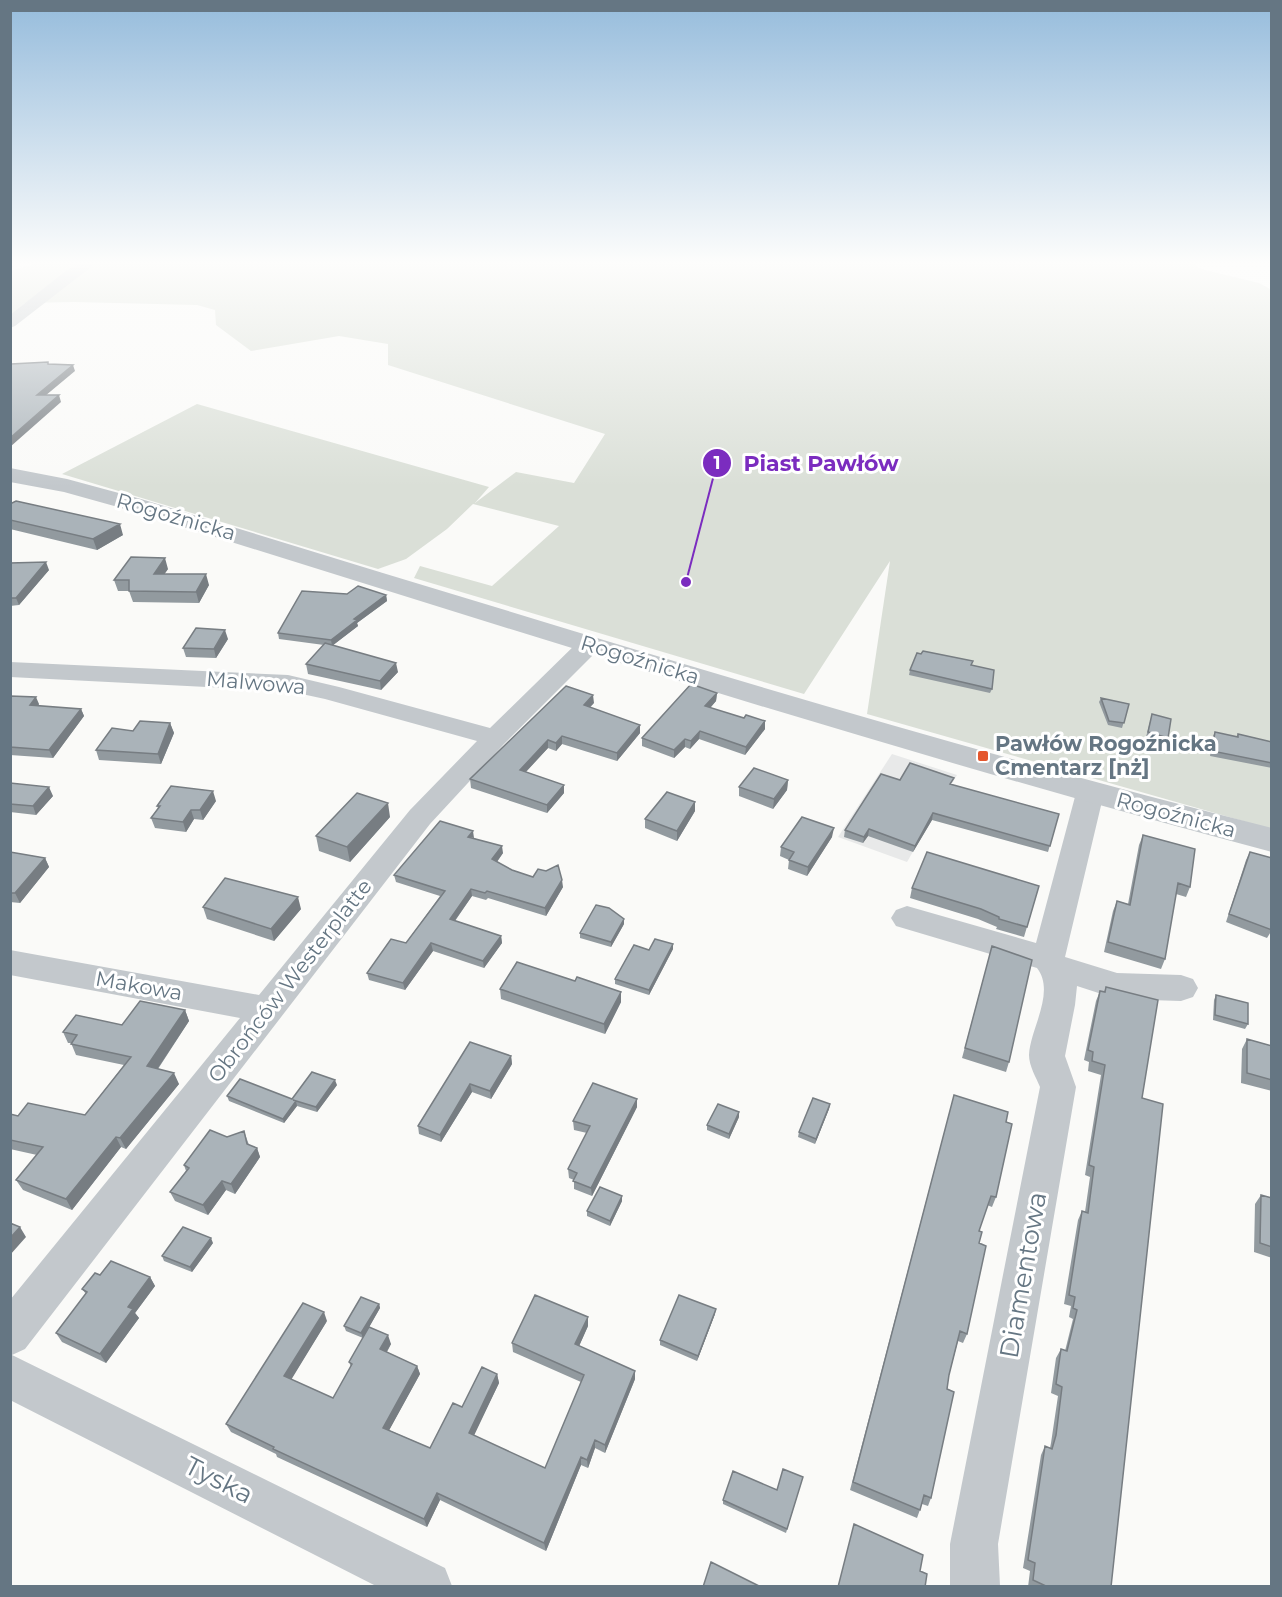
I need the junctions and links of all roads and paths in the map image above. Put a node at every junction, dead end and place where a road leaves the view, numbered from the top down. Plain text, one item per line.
1 (10, 475) edge
2 (590, 644) junction
3 (10, 669) edge
4 (495, 738) junction
5 (1090, 793) junction
6 (1272, 840) edge
7 (907, 918) dead end
8 (10, 962) edge
9 (1052, 963) junction
10 (1181, 988) dead end
11 (268, 1010) junction
12 (10, 1334) edge
13 (10, 1376) edge
14 (427, 1587) edge
15 (975, 1587) edge

1 - 2 street, Rogoźnicka
2 - 4 street, Obrońców Westerplatte
2 - 5 street, Rogoźnicka
3 - 4 street, Malwowa
4 - 11 street, Obrońców Westerplatte
5 - 6 street, Rogoźnicka
5 - 9 street, Diamentowa
7 - 9 street
8 - 11 street, Makowa
9 - 10 street
9 - 15 street, Diamentowa
11 - 12 street, Obrońców Westerplatte
13 - 14 street, Tyska

